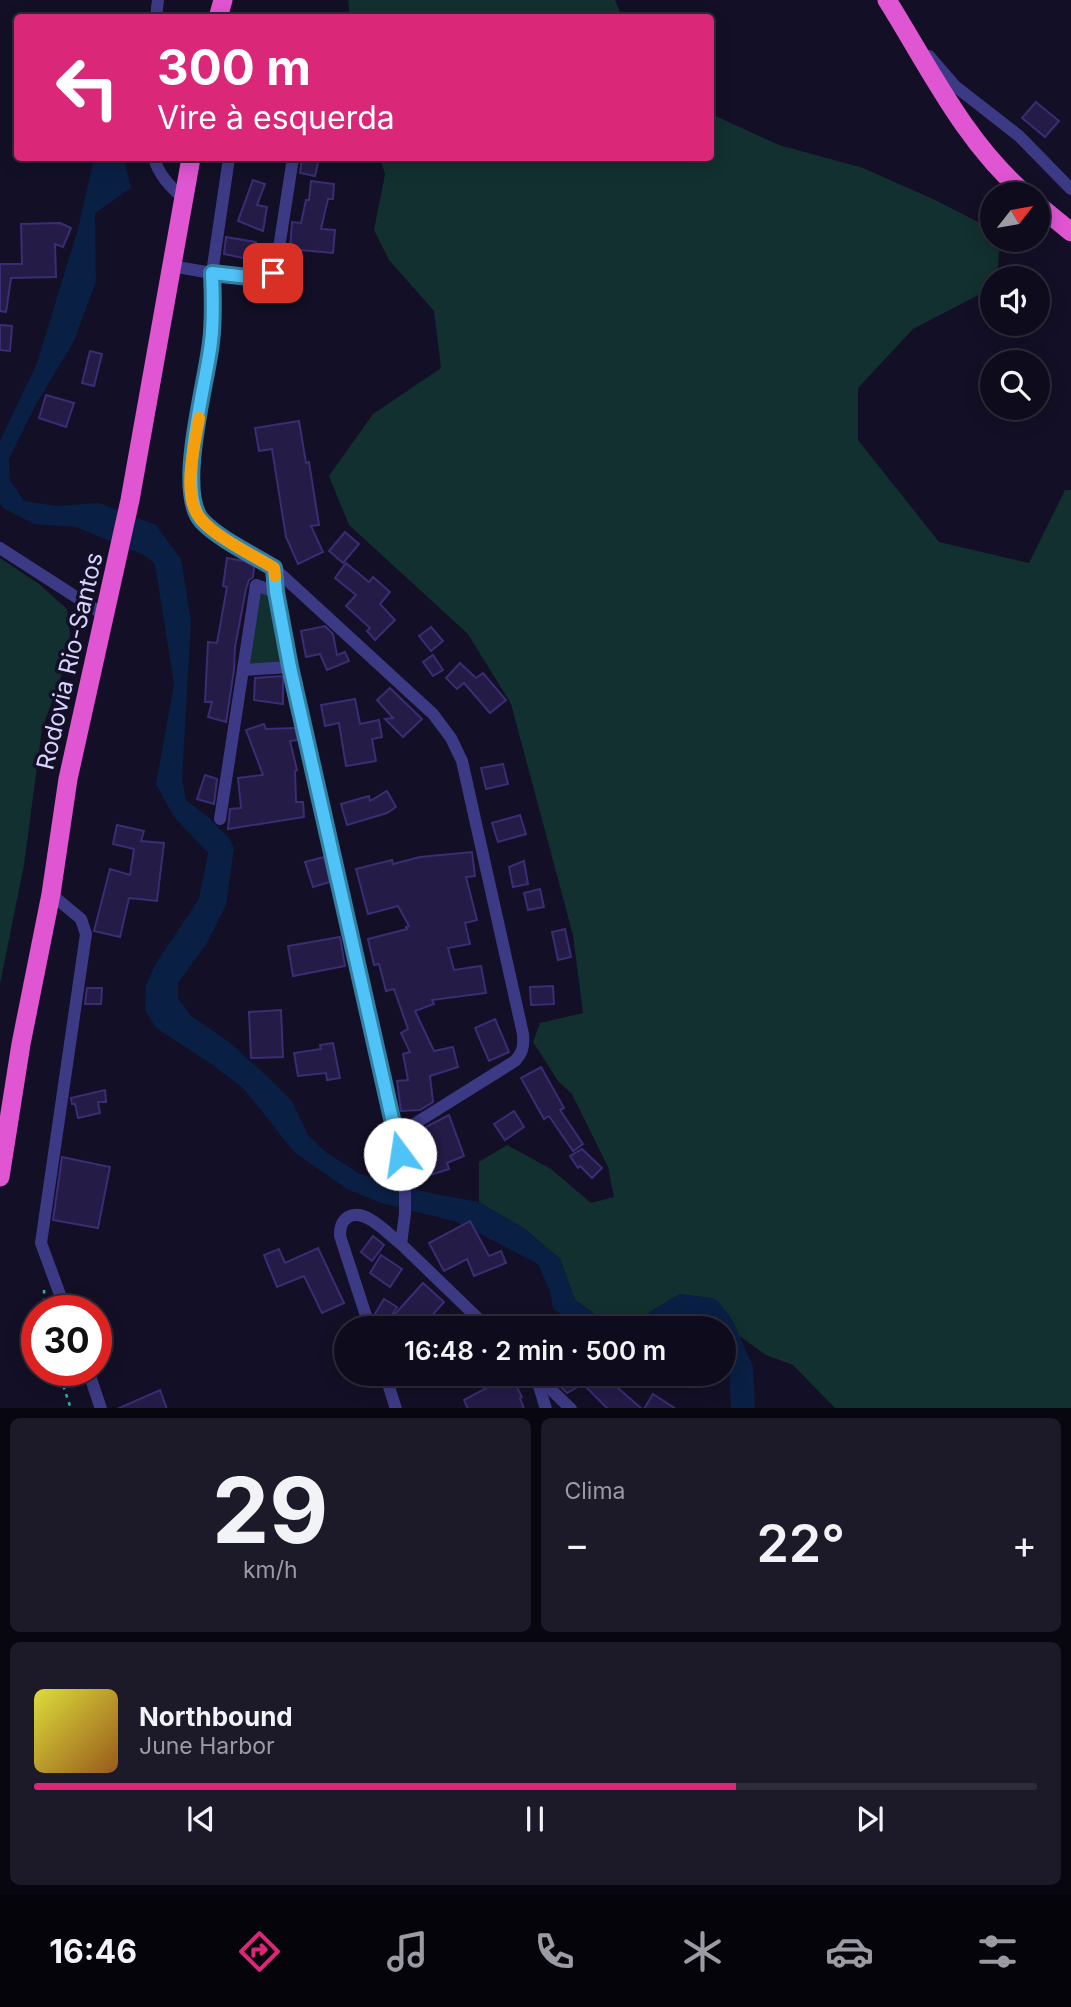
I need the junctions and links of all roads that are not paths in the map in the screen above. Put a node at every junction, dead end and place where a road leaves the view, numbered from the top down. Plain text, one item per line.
1 (887, 0) edge
2 (906, 30) junction
3 (155, 161) edge
4 (190, 161) edge
5 (229, 161) edge
6 (293, 161) edge
7 (1015, 182) edge
8 (1070, 191) edge
9 (184, 200) junction
10 (1050, 215) edge
11 (1071, 232) edge
12 (172, 267) junction
13 (212, 273) junction
14 (0, 548) edge
15 (274, 568) junction
16 (276, 592) junction
17 (104, 615) junction
18 (290, 667) junction
19 (243, 670) junction
20 (220, 819) dead end
21 (51, 894) junction
22 (395, 1136) junction
23 (0, 1177) edge
24 (401, 1244) junction
25 (60, 1295) edge
26 (366, 1316) edge
27 (476, 1316) edge
28 (94, 1386) edge
29 (389, 1386) edge
30 (539, 1386) edge
31 (547, 1386) edge
32 (102, 1408) edge
33 (396, 1408) edge
34 (546, 1408) edge
35 (570, 1408) edge

1 - 2 highway
2 - 7 highway
2 - 8 street
3 - 9 street
4 - 9 highway, Rodovia Rio-Santos
5 - 13 street
6 - 13 street
9 - 12 highway, Rodovia Rio-Santos
10 - 11 highway
12 - 13 street
12 - 17 highway, Rodovia Rio-Santos
13 - 15 street
14 - 17 street
15 - 16 street
15 - 22 street
16 - 18 street
16 - 19 street
17 - 21 highway, Rodovia Rio-Santos
18 - 19 street
18 - 22 street
19 - 20 street
21 - 23 highway, Rodovia Rio-Santos
21 - 25 street
22 - 24 street
24 - 26 street
24 - 27 street
28 - 32 street
29 - 33 street
30 - 34 street
31 - 35 street

